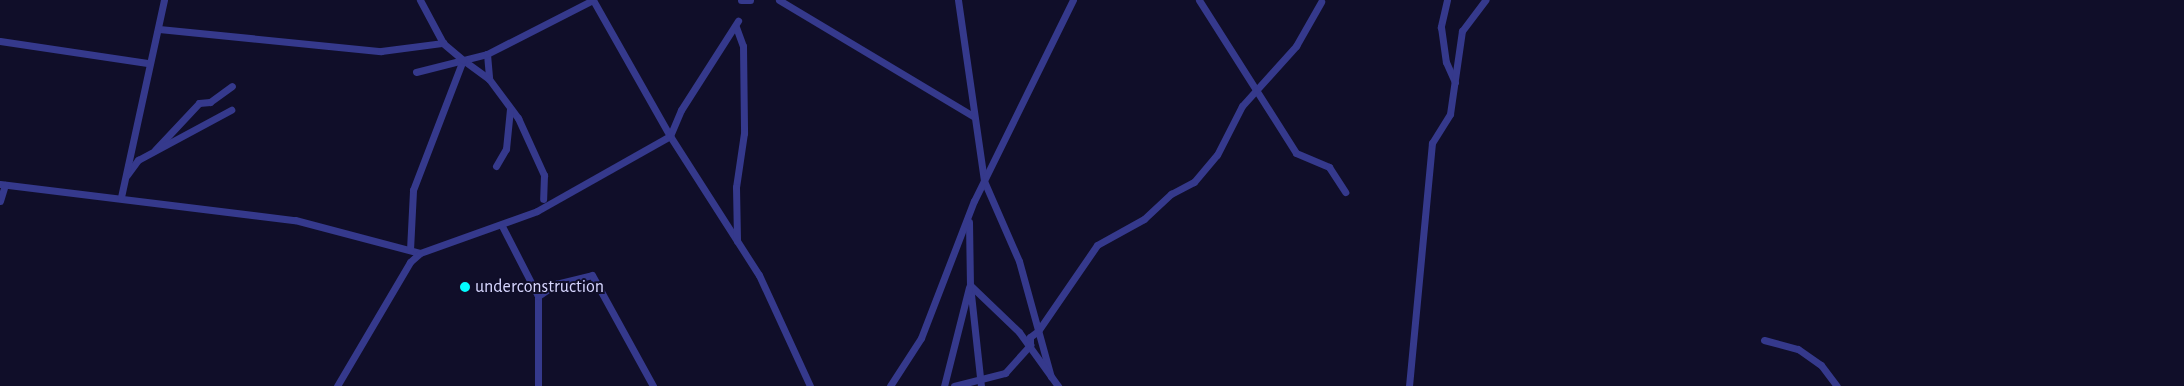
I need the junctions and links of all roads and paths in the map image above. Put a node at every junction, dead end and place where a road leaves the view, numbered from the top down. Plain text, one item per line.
1 (164, 0) edge
2 (420, 0) edge
3 (593, 0) edge
4 (741, 0) edge
5 (750, 0) edge
6 (779, 0) edge
7 (958, 0) edge
8 (1073, 0) edge
9 (1199, 0) edge
10 (1447, 0) edge
11 (1485, 0) edge
12 (1321, 2) dead end
13 (159, 29) junction
14 (0, 41) edge
15 (443, 43) junction
16 (487, 54) junction
17 (463, 60) junction
18 (147, 63) junction
19 (416, 72) dead end
20 (488, 79) junction
21 (1455, 82) junction
22 (232, 86) dead end
23 (1256, 92) junction
24 (510, 109) junction
25 (231, 110) dead end
26 (973, 116) junction
27 (670, 136) junction
28 (154, 151) junction
29 (496, 166) dead end
30 (125, 179) junction
31 (984, 181) junction
32 (2, 184) edge
33 (1346, 192) dead end
34 (121, 197) junction
35 (543, 199) dead end
36 (0, 201) edge
37 (969, 216) junction
38 (502, 226) junction
39 (737, 241) junction
40 (410, 250) junction
41 (420, 253) junction
42 (970, 285) junction
43 (538, 296) junction
44 (1038, 331) junction
45 (1764, 340) dead end
46 (1030, 345) junction
47 (1051, 377) junction
48 (981, 378) junction
49 (337, 386) edge
50 (538, 386) edge
51 (653, 386) edge
52 (810, 386) edge
53 (890, 386) edge
54 (944, 386) edge
55 (954, 386) edge
56 (981, 386) edge
57 (1058, 386) edge
58 (1409, 386) edge
59 (1837, 386) edge

1 - 13 street
2 - 15 street
3 - 16 street
3 - 27 street
4 - 5 street
6 - 26 street
7 - 26 street
8 - 31 street
9 - 23 street
10 - 21 street
11 - 21 street
12 - 23 street
13 - 15 street
13 - 18 street
14 - 18 street
15 - 17 street
16 - 17 street
16 - 20 street
17 - 19 street
17 - 20 street
17 - 40 street
18 - 30 street
20 - 24 street
21 - 58 street
22 - 28 street
23 - 33 street
23 - 44 street
24 - 29 street
24 - 35 street
25 - 28 street
26 - 31 street
27 - 38 street
27 - 39 street
27 - 39 street
28 - 30 street
30 - 34 street
31 - 37 street
31 - 44 street
32 - 34 street
32 - 36 street
34 - 40 street
37 - 42 street
37 - 53 street
38 - 41 street
38 - 43 street
39 - 52 street
40 - 41 street
41 - 49 street
42 - 46 street
42 - 48 street
42 - 54 street
43 - 50 street
43 - 51 street
44 - 46 street
44 - 47 street
45 - 59 street
46 - 47 street
46 - 48 street
47 - 57 street
48 - 55 street
48 - 56 street

